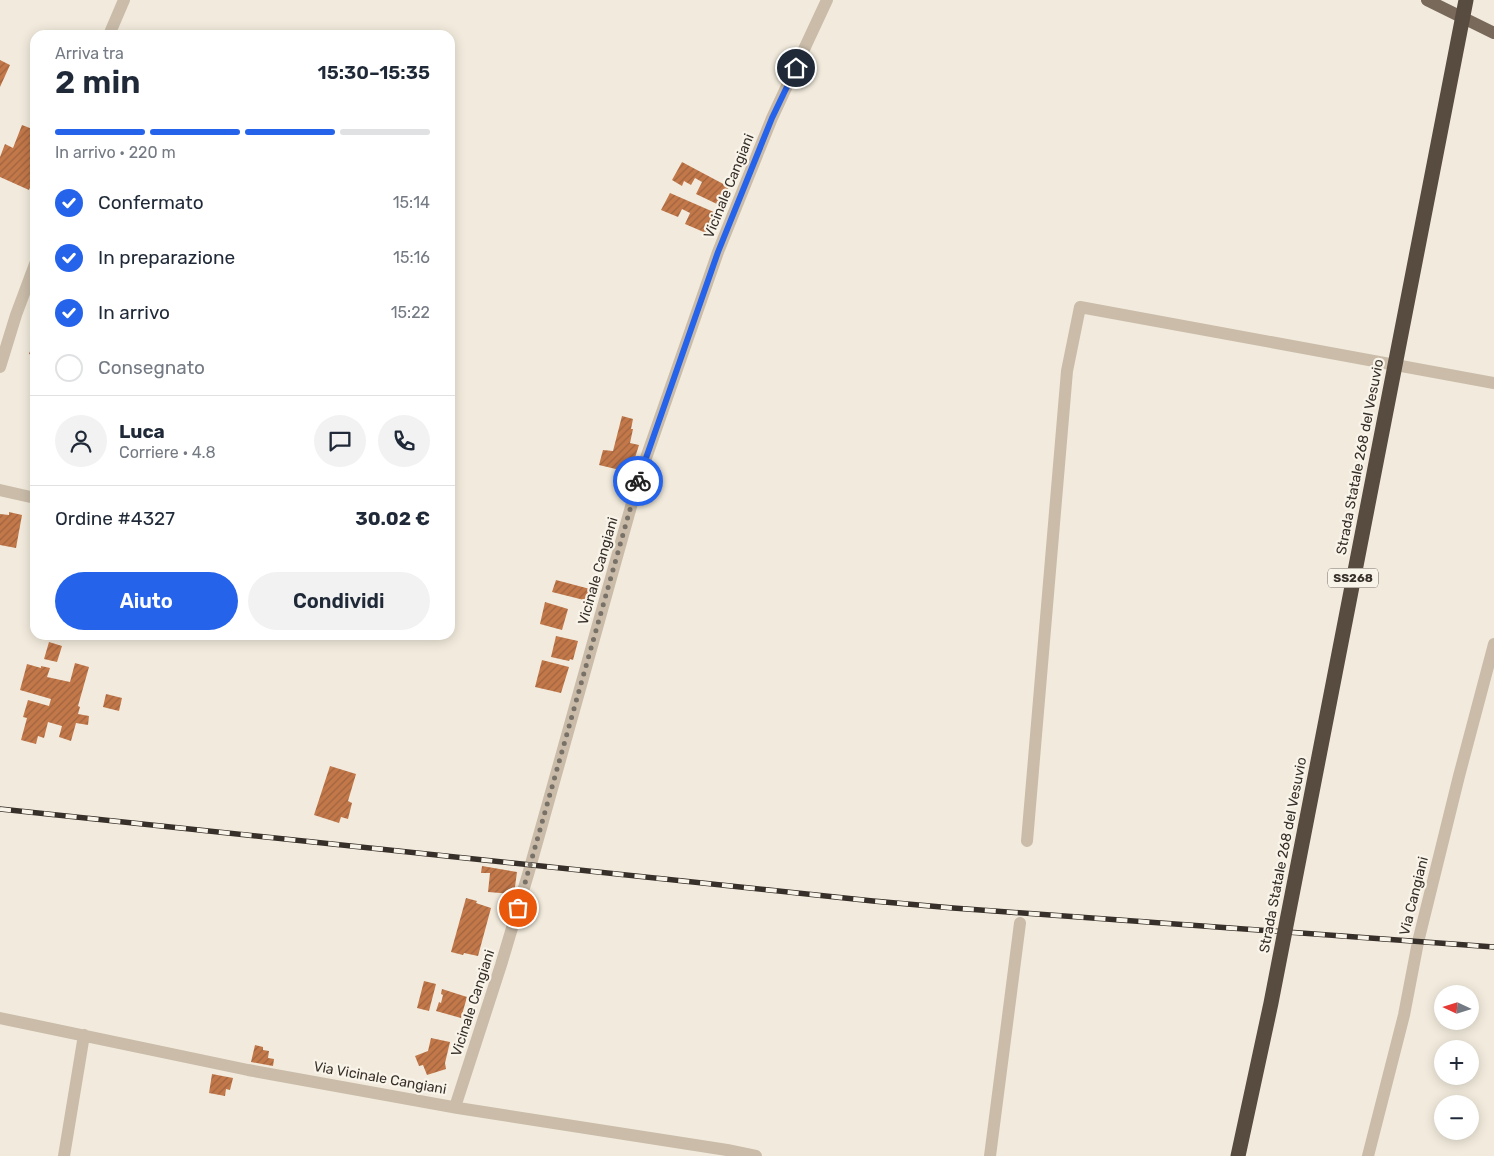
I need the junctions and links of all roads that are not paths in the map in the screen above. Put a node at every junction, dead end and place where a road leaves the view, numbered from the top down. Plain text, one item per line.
1 (124, 0) edge
2 (827, 0) edge
3 (1427, 0) edge
4 (1466, 0) edge
5 (111, 30) edge
6 (1494, 34) edge
7 (30, 277) edge
8 (0, 367) edge
9 (1494, 383) edge
10 (0, 490) edge
11 (30, 497) edge
12 (1494, 644) edge
13 (1027, 841) dead end
14 (1020, 923) dead end
15 (0, 1018) edge
16 (84, 1035) junction
17 (454, 1107) junction
18 (64, 1156) edge
19 (756, 1156) edge
20 (990, 1156) edge
21 (1238, 1156) edge
22 (1368, 1156) edge

1 - 5 street
2 - 17 street, Vicinale Cangiani
3 - 6 main road
4 - 21 highway, Strada Statale 268 del Vesuvio / SS268, bridge
7 - 8 street
9 - 13 street
10 - 11 street
12 - 22 street, Via Cangiani
14 - 20 street
15 - 16 street, Via Vicinale Cangiani
16 - 17 street, Via Vicinale Cangiani
16 - 18 street
17 - 19 street, Via Vicinale Cangiani

